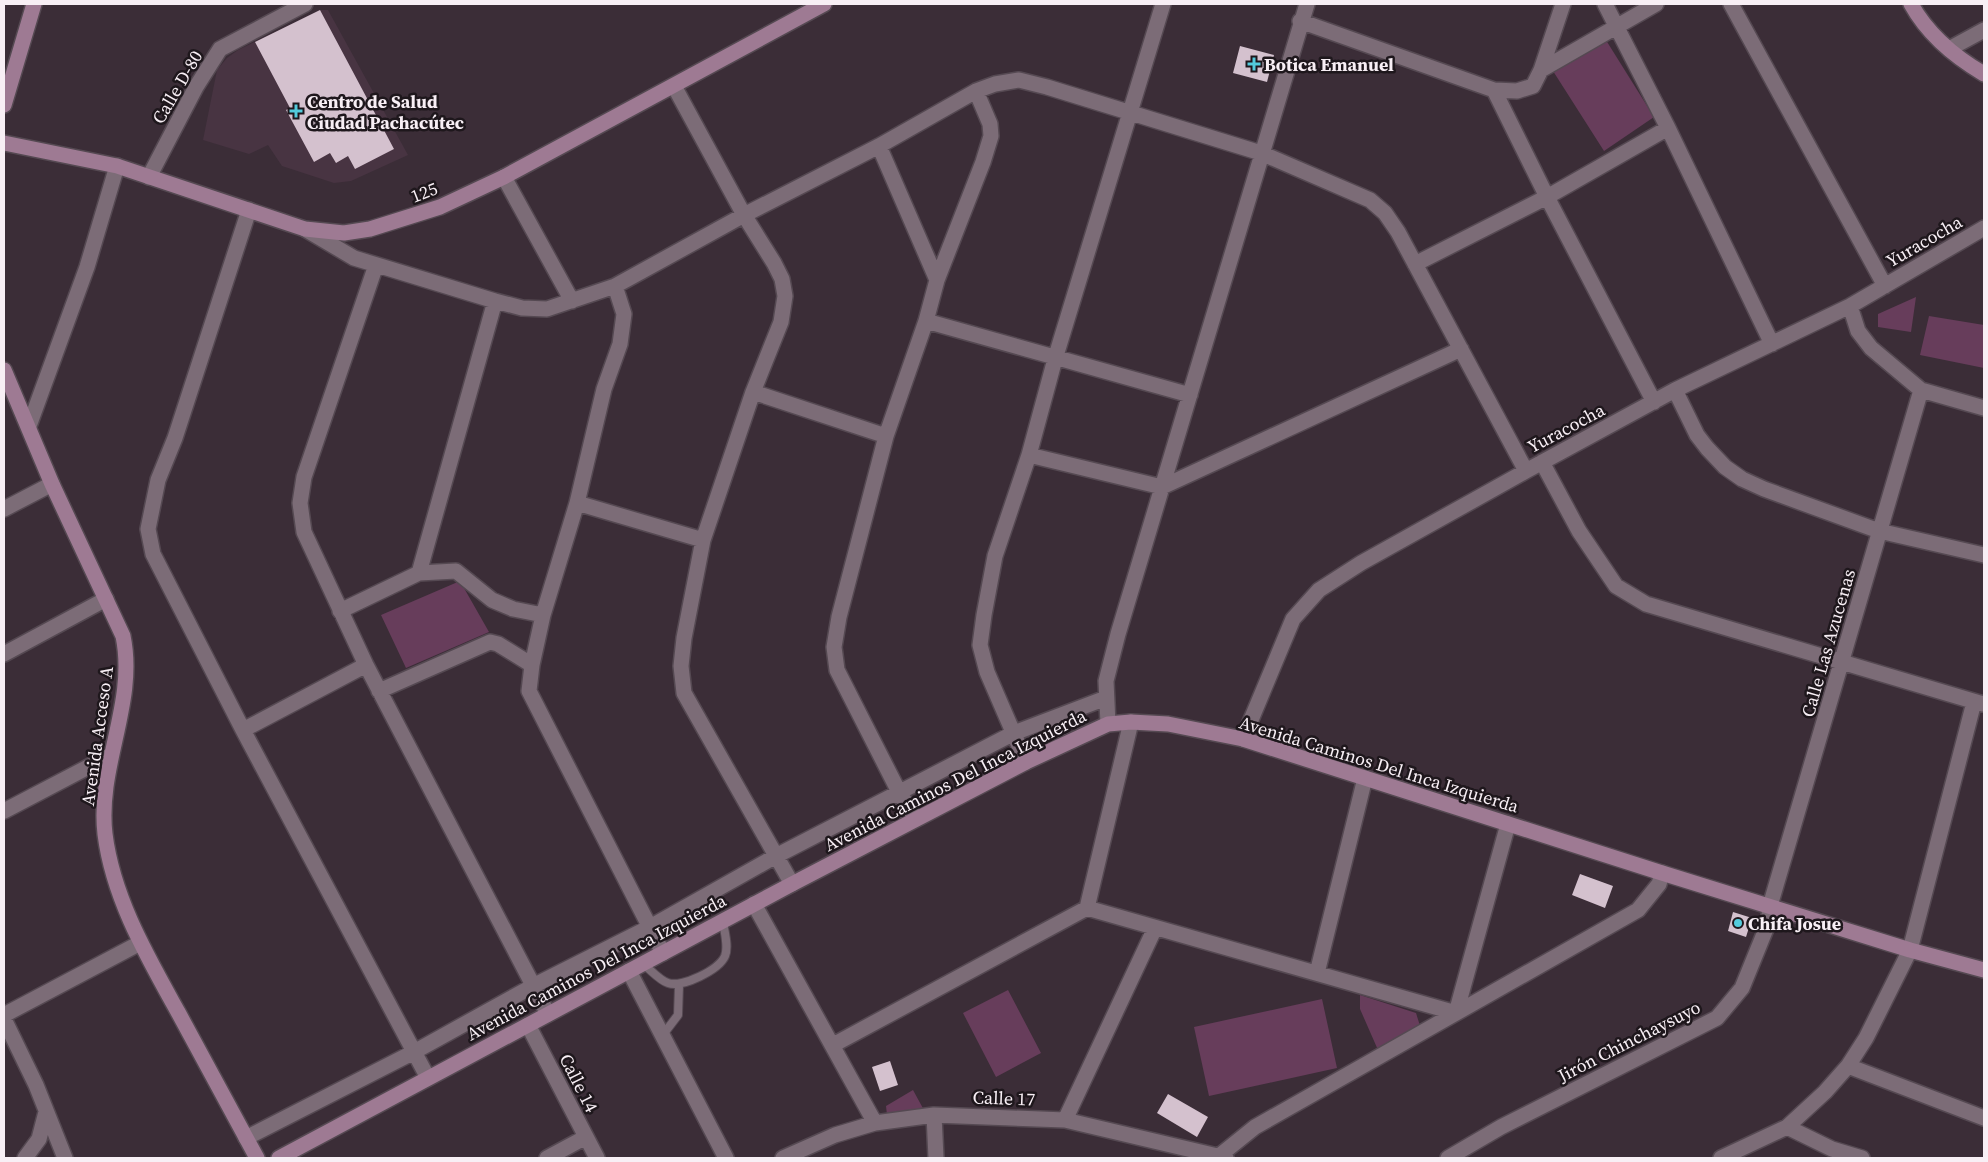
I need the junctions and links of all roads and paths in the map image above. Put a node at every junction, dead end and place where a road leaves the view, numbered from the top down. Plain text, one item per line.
1 (34, 4) edge
2 (305, 4) edge
3 (824, 4) edge
4 (1163, 4) edge
5 (1307, 4) edge
6 (1562, 4) edge
7 (1605, 4) edge
8 (1656, 4) edge
9 (1731, 4) edge
10 (1911, 4) edge
11 (1300, 21) junction
12 (1616, 26) junction
13 (1984, 30) edge
14 (1949, 49) junction
15 (1541, 70) junction
16 (1984, 74) edge
17 (674, 86) junction
18 (1494, 90) junction
19 (976, 91) junction
20 (4, 105) edge
21 (1131, 112) junction
22 (1668, 128) junction
23 (4, 144) edge
24 (879, 146) junction
25 (1260, 153) junction
26 (117, 166) junction
27 (149, 176) junction
28 (504, 177) junction
29 (1547, 197) junction
30 (249, 210) junction
31 (744, 214) junction
32 (1984, 228) edge
33 (304, 229) junction
34 (1415, 264) junction
35 (376, 265) junction
36 (937, 280) junction
37 (614, 286) junction
38 (1885, 286) junction
39 (572, 300) junction
40 (495, 301) junction
41 (1850, 306) junction
42 (926, 321) junction
43 (1772, 344) junction
44 (1461, 349) junction
45 (1055, 358) junction
46 (4, 370) edge
47 (1676, 390) junction
48 (1921, 390) junction
49 (753, 392) junction
50 (1190, 395) junction
51 (1654, 402) junction
52 (1984, 408) edge
53 (29, 426) junction
54 (886, 436) junction
55 (1029, 455) junction
56 (1542, 462) junction
57 (1526, 471) junction
58 (52, 484) junction
59 (1162, 487) junction
60 (578, 503) junction
61 (4, 509) edge
62 (1879, 530) junction
63 (703, 540) junction
64 (1984, 555) edge
65 (419, 573) junction
66 (106, 599) junction
67 (340, 611) junction
68 (544, 615) junction
69 (4, 654) edge
70 (1843, 662) junction
71 (366, 665) junction
72 (532, 665) junction
73 (379, 691) junction
74 (1106, 698) junction
75 (1979, 703) edge
76 (1131, 722) junction
77 (1108, 724) junction
78 (243, 730) junction
79 (1014, 733) junction
80 (1243, 739) junction
81 (111, 755) junction
82 (1026, 762) junction
83 (1365, 778) junction
84 (899, 792) junction
85 (4, 811) edge
86 (916, 819) junction
87 (1508, 824) junction
88 (776, 856) junction
89 (1662, 873) junction
90 (792, 884) junction
91 (754, 904) junction
92 (1770, 906) junction
93 (1086, 908) junction
94 (723, 921) junction
95 (650, 928) junction
96 (1155, 928) junction
97 (140, 943) junction
98 (1910, 950) junction
99 (663, 953) junction
100 (643, 964) junction
101 (1984, 970) edge
102 (629, 971) junction
103 (1317, 973) junction
104 (679, 985) junction
105 (533, 986) junction
106 (1456, 1013) junction
107 (548, 1014) junction
108 (4, 1015) edge
109 (4, 1020) edge
110 (528, 1025) junction
111 (662, 1036) junction
112 (833, 1045) junction
113 (414, 1052) junction
114 (1848, 1066) junction
115 (428, 1078) junction
116 (46, 1112) junction
117 (934, 1115) junction
118 (1984, 1118) edge
119 (1065, 1120) junction
120 (875, 1124) junction
121 (1787, 1127) junction
122 (586, 1137) junction
123 (246, 1138) junction
124 (1223, 1157) edge
125 (25, 1158) edge
126 (65, 1158) edge
127 (257, 1158) edge
128 (280, 1158) edge
129 (547, 1158) edge
130 (597, 1158) edge
131 (726, 1158) edge
132 (783, 1158) edge
133 (936, 1158) edge
134 (1448, 1158) edge
135 (1721, 1158) edge
136 (1862, 1158) edge

1 - 20 main road
2 - 27 street, Calle D-80
3 - 17 main road, 125
4 - 21 street
5 - 11 street
6 - 15 street
7 - 12 street
8 - 12 street
9 - 38 street
10 - 14 main road
11 - 18 street
11 - 25 street
12 - 15 street
12 - 22 street
13 - 14 street
14 - 16 main road
15 - 18 street
17 - 28 main road, 125
17 - 31 street
18 - 29 street
19 - 21 street
19 - 24 street
19 - 36 street
21 - 25 street
21 - 45 street
22 - 29 street
22 - 43 street
23 - 26 main road, 125
24 - 31 street
24 - 36 street
25 - 34 street
25 - 50 street
26 - 27 main road, 125
26 - 53 street
27 - 30 main road, 125
28 - 33 main road, 125
28 - 39 street
29 - 34 street
29 - 51 street
30 - 33 main road, 125
30 - 78 street
31 - 37 street
31 - 49 street
32 - 38 street, Yuracocha
33 - 35 street
34 - 44 street
35 - 40 street
35 - 67 street
36 - 42 street
37 - 39 street
37 - 60 street
38 - 41 street, Yuracocha
39 - 40 street
40 - 65 street
41 - 43 street, Yuracocha
41 - 48 street
42 - 45 street
42 - 54 street
43 - 47 street, Yuracocha
44 - 57 street
44 - 59 street
45 - 50 street
45 - 55 street
46 - 53 main road, Avenida Acceso A
47 - 51 street, Yuracocha
47 - 62 street
48 - 52 street
48 - 62 street, Calle Las Azucenas
49 - 54 street
49 - 63 street
50 - 59 street
51 - 56 street, Yuracocha
53 - 58 main road, Avenida Acceso A
54 - 84 street
55 - 59 street
55 - 79 street
56 - 57 street, Yuracocha
56 - 70 street
57 - 80 street, Yuracocha
58 - 61 street
58 - 66 main road, Avenida Acceso A
59 - 74 street
60 - 63 street
60 - 68 street
62 - 64 street
62 - 70 street, Calle Las Azucenas
63 - 88 street
65 - 67 street
65 - 68 street
66 - 69 street
66 - 81 main road, Avenida Acceso A
67 - 71 street
68 - 72 street
70 - 75 street
70 - 92 street, Calle Las Azucenas
71 - 73 street
71 - 78 street
72 - 73 street
72 - 95 street
73 - 105 street
74 - 77 street
74 - 79 street
75 - 98 street
76 - 77 main road, Avenida Caminos Del Inca Izquierda
76 - 80 main road, Avenida Caminos Del Inca Izquierda
76 - 93 street
77 - 82 main road, Avenida Caminos Del Inca Izquierda
78 - 113 street
79 - 82 street
79 - 84 street
80 - 83 main road, Avenida Caminos Del Inca Izquierda
81 - 85 street
81 - 97 main road, Avenida Acceso A
82 - 86 main road, Avenida Caminos Del Inca Izquierda
83 - 87 main road, Avenida Caminos Del Inca Izquierda
83 - 103 street
84 - 86 street
84 - 88 street
86 - 90 main road, Avenida Caminos Del Inca Izquierda
87 - 89 main road, Avenida Caminos Del Inca Izquierda
87 - 106 street
88 - 90 street
88 - 95 street
89 - 92 main road, Avenida Caminos Del Inca Izquierda
89 - 106 street
90 - 91 main road, Avenida Caminos Del Inca Izquierda
91 - 94 main road, Avenida Caminos Del Inca Izquierda
91 - 112 street
92 - 98 main road, Avenida Caminos Del Inca Izquierda
92 - 134 street, Jirón Chinchaysuyo
93 - 96 street
93 - 112 street
94 - 99 main road, Avenida Caminos Del Inca Izquierda
94 - 104 lane
95 - 99 street
95 - 105 street
96 - 103 street
96 - 119 street
97 - 108 street
97 - 123 main road, Avenida Acceso A
98 - 101 main road, Avenida Caminos Del Inca Izquierda
98 - 114 street
99 - 100 main road, Avenida Caminos Del Inca Izquierda
100 - 102 main road, Avenida Caminos Del Inca Izquierda
100 - 104 lane
102 - 107 main road, Avenida Caminos Del Inca Izquierda
102 - 111 street
103 - 106 street
104 - 111 lane
105 - 107 street
105 - 113 street
106 - 124 street
107 - 110 main road, Avenida Caminos Del Inca Izquierda
109 - 116 street
110 - 115 main road, Avenida Caminos Del Inca Izquierda
110 - 122 street, Calle 14
111 - 131 street
112 - 120 street
113 - 115 street
113 - 123 street
114 - 118 street
114 - 121 street
115 - 128 main road, Avenida Caminos Del Inca Izquierda
116 - 125 street
116 - 126 street
117 - 119 street, Calle 17
117 - 120 street, Calle 17
117 - 133 street
119 - 124 street, Calle 17
120 - 132 street, Calle 17
121 - 135 street
121 - 136 street
122 - 129 street
122 - 130 street, Calle 14
123 - 127 main road, Avenida Acceso A

